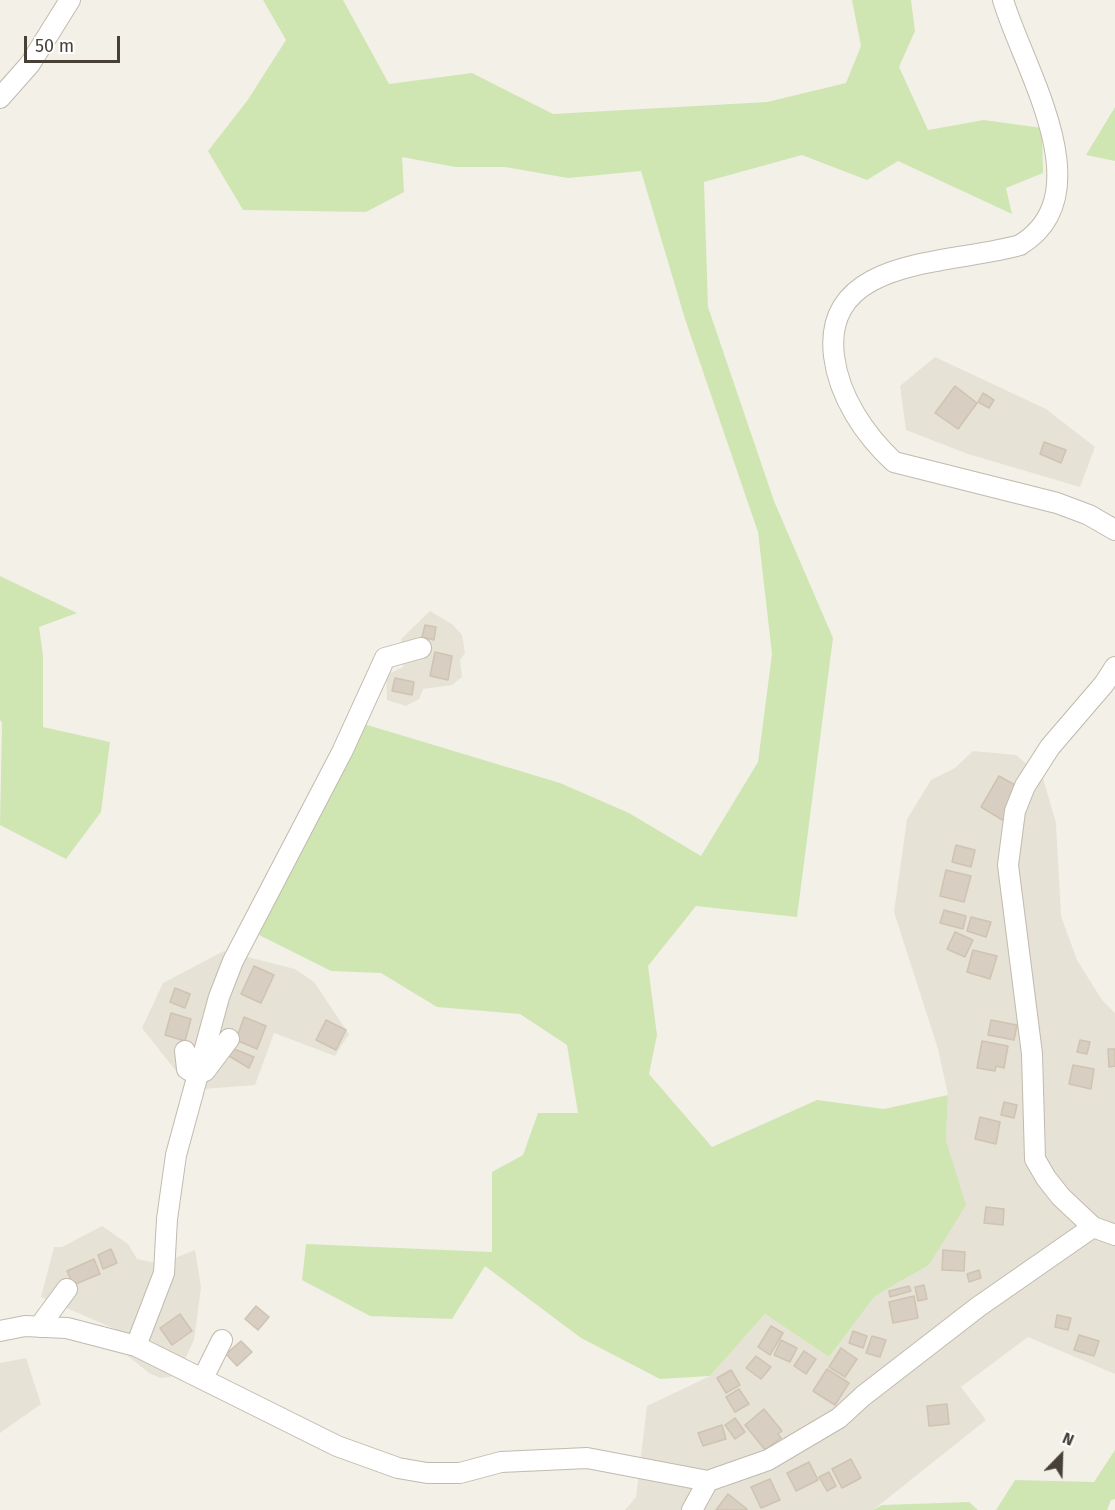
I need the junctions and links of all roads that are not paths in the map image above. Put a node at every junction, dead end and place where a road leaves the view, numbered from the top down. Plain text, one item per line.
1 (70, 0) edge
2 (1004, 0) edge
3 (0, 98) edge
4 (1115, 531) edge
5 (421, 648) dead end
6 (1115, 667) edge
7 (230, 1039) dead end
8 (185, 1051) dead end
9 (196, 1074) junction
10 (1094, 1227) junction
11 (1115, 1236) edge
12 (67, 1289) dead end
13 (39, 1327) junction
14 (0, 1331) edge
15 (222, 1340) dead end
16 (136, 1346) junction
17 (203, 1378) junction
18 (708, 1481) junction
19 (692, 1510) edge

1 - 3 street
2 - 4 street
5 - 9 street
6 - 10 street
7 - 9 street
8 - 9 street
9 - 16 street
10 - 11 street
10 - 18 street
12 - 13 street
13 - 14 street
13 - 16 street
15 - 17 street
16 - 17 street
17 - 18 street
18 - 19 street

